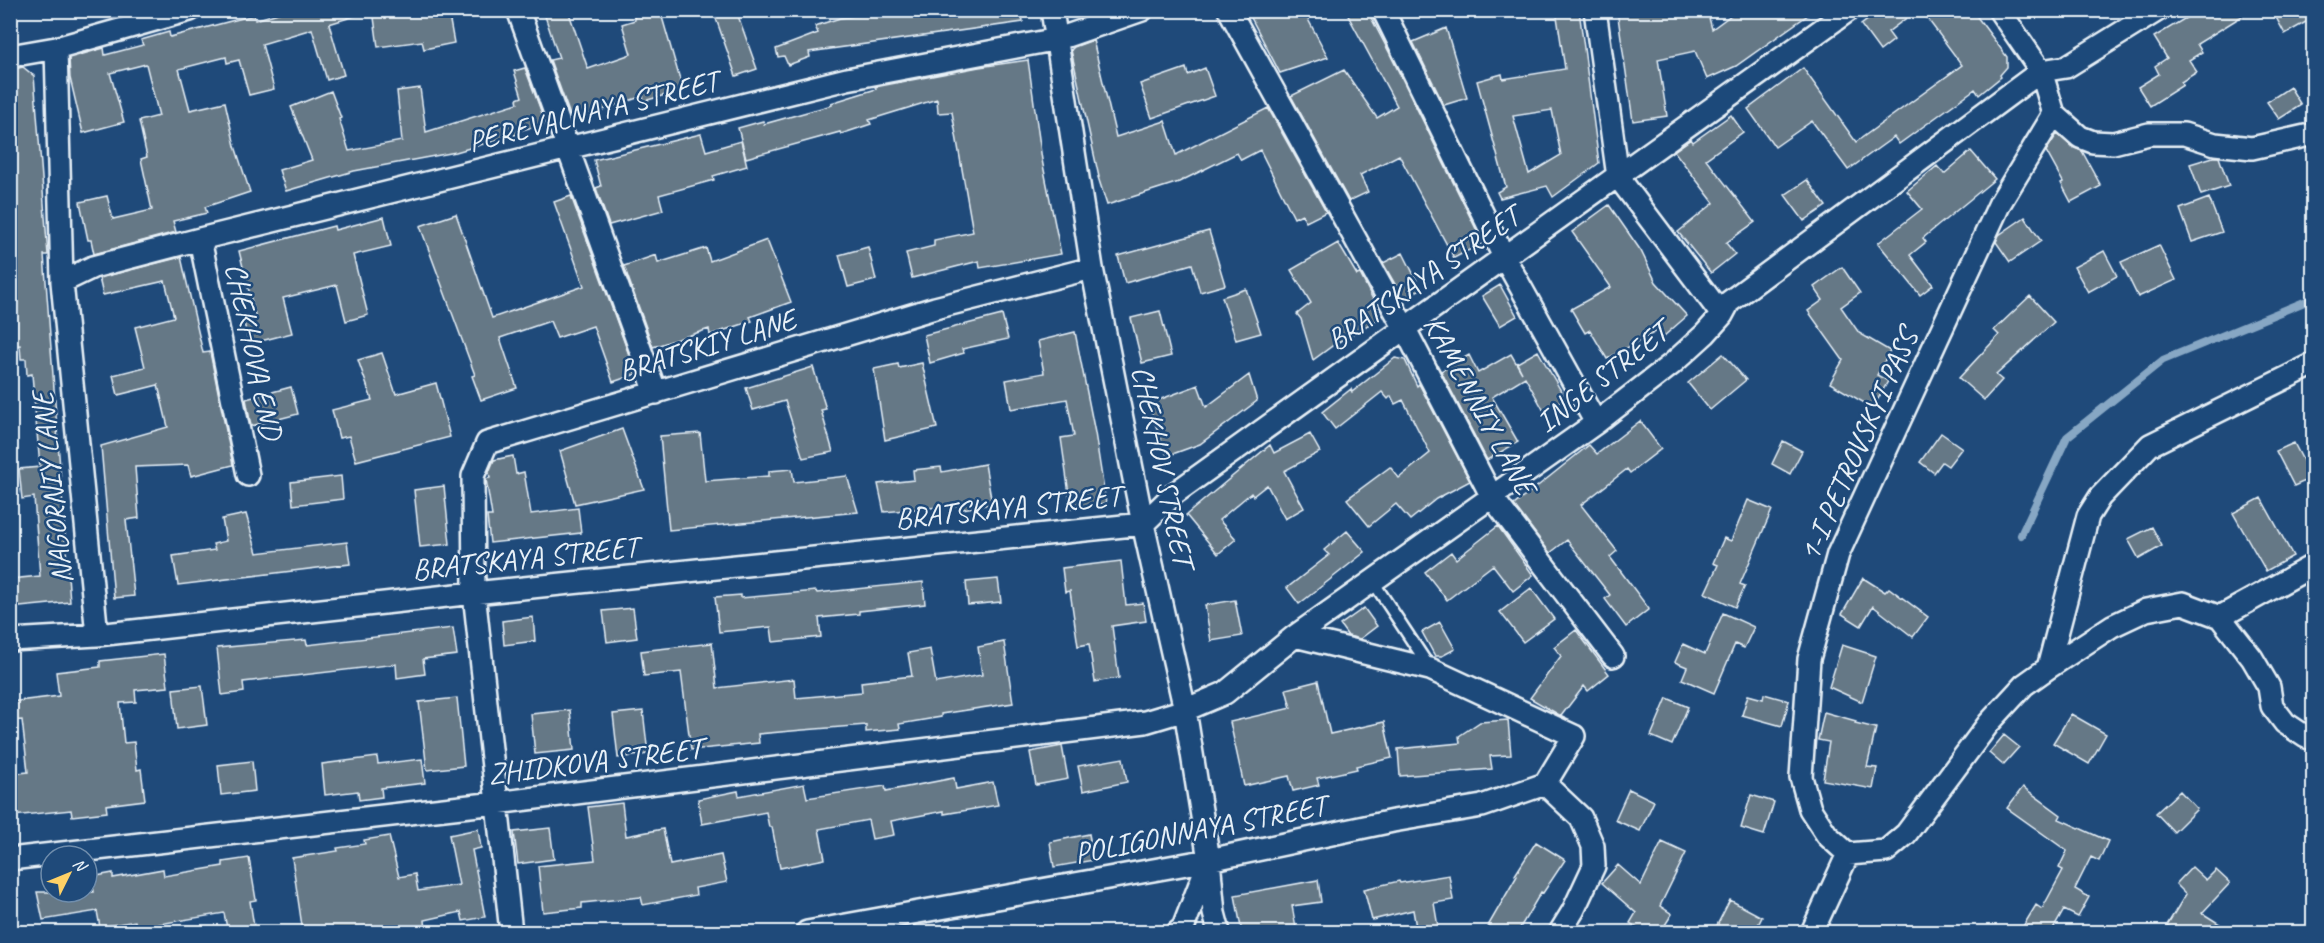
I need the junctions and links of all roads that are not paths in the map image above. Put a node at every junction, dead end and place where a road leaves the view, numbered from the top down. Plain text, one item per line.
1 (190, 10) edge
2 (518, 10) edge
3 (1052, 10) edge
4 (1142, 10) edge
5 (1229, 10) edge
6 (1383, 10) edge
7 (1595, 10) edge
8 (1850, 10) edge
9 (1999, 10) edge
10 (2158, 10) edge
11 (1058, 39) junction
12 (56, 48) junction
13 (10, 56) edge
14 (2041, 71) junction
15 (2054, 114) junction
16 (2313, 134) edge
17 (568, 149) junction
18 (1618, 177) junction
19 (200, 239) junction
20 (1504, 257) junction
21 (1092, 268) junction
22 (62, 282) junction
23 (1722, 315) junction
24 (1404, 327) junction
25 (2313, 364) edge
26 (656, 393) junction
27 (1596, 423) junction
28 (248, 475) dead end
29 (1492, 497) junction
30 (1143, 524) junction
31 (2313, 565) edge
32 (1372, 580) junction
33 (474, 593) junction
34 (2220, 617) junction
35 (97, 635) junction
36 (1295, 636) junction
37 (10, 640) edge
38 (1613, 656) dead end
39 (2048, 668) junction
40 (1430, 669) junction
41 (1185, 710) junction
42 (2313, 739) edge
43 (1545, 784) junction
44 (496, 803) junction
45 (1848, 854) junction
46 (10, 859) edge
47 (1209, 860) junction
48 (511, 933) edge
49 (807, 933) edge
50 (1178, 933) edge
51 (1219, 933) edge
52 (1560, 933) edge
53 (1812, 933) edge

1 - 12 street
2 - 17 street
3 - 11 street, CHEKHOV STREET
4 - 11 street, PEREVALNAYA STREET
5 - 24 street, KAMENNIY LANE
6 - 20 street
7 - 18 street
8 - 18 street, BRATSKAYA STREET
9 - 14 street
10 - 14 street
11 - 17 street, PEREVALNAYA STREET
11 - 21 street, CHEKHOV STREET
12 - 13 street
12 - 22 street, NAGORNIY LANE
14 - 15 street
14 - 23 street, INGE STREET
15 - 16 street
15 - 45 street, 1-I PETROVSKYI PASS
17 - 19 street, PEREVALNAYA STREET
17 - 26 street
18 - 20 street, BRATSKAYA STREET
18 - 23 street
19 - 22 street, PEREVALNAYA STREET
19 - 28 street, CHEKHOVA END
20 - 24 street, BRATSKAYA STREET
20 - 27 street
21 - 26 street, BRATSKIY LANE
21 - 30 street, CHEKHOV STREET
22 - 35 street, NAGORNIY LANE
23 - 27 street, INGE STREET
24 - 29 street, KAMENNIY LANE
24 - 30 street, BRATSKAYA STREET
25 - 39 street
26 - 33 street, BRATSKIY LANE
27 - 29 street, INGE STREET
29 - 32 street, INGE STREET
29 - 38 street, KAMENNIY LANE
30 - 33 street, BRATSKAYA STREET
30 - 41 street, CHEKHOV STREET
31 - 34 street
32 - 36 street, INGE STREET
32 - 40 lane
33 - 35 street, BRATSKAYA STREET
33 - 44 street
34 - 39 street
34 - 42 street
35 - 37 street, BRATSKAYA STREET
36 - 40 street
36 - 41 street, INGE STREET
39 - 45 street
40 - 43 street
41 - 44 street, ZHIDKOVA STREET
41 - 47 street, CHEKHOV STREET
43 - 47 street, POLIGONNAYA STREET
43 - 52 street
44 - 46 street, ZHIDKOVA STREET
44 - 48 street
45 - 53 street
47 - 49 street, POLIGONNAYA STREET
47 - 50 street
47 - 51 street, CHEKHOV STREET

